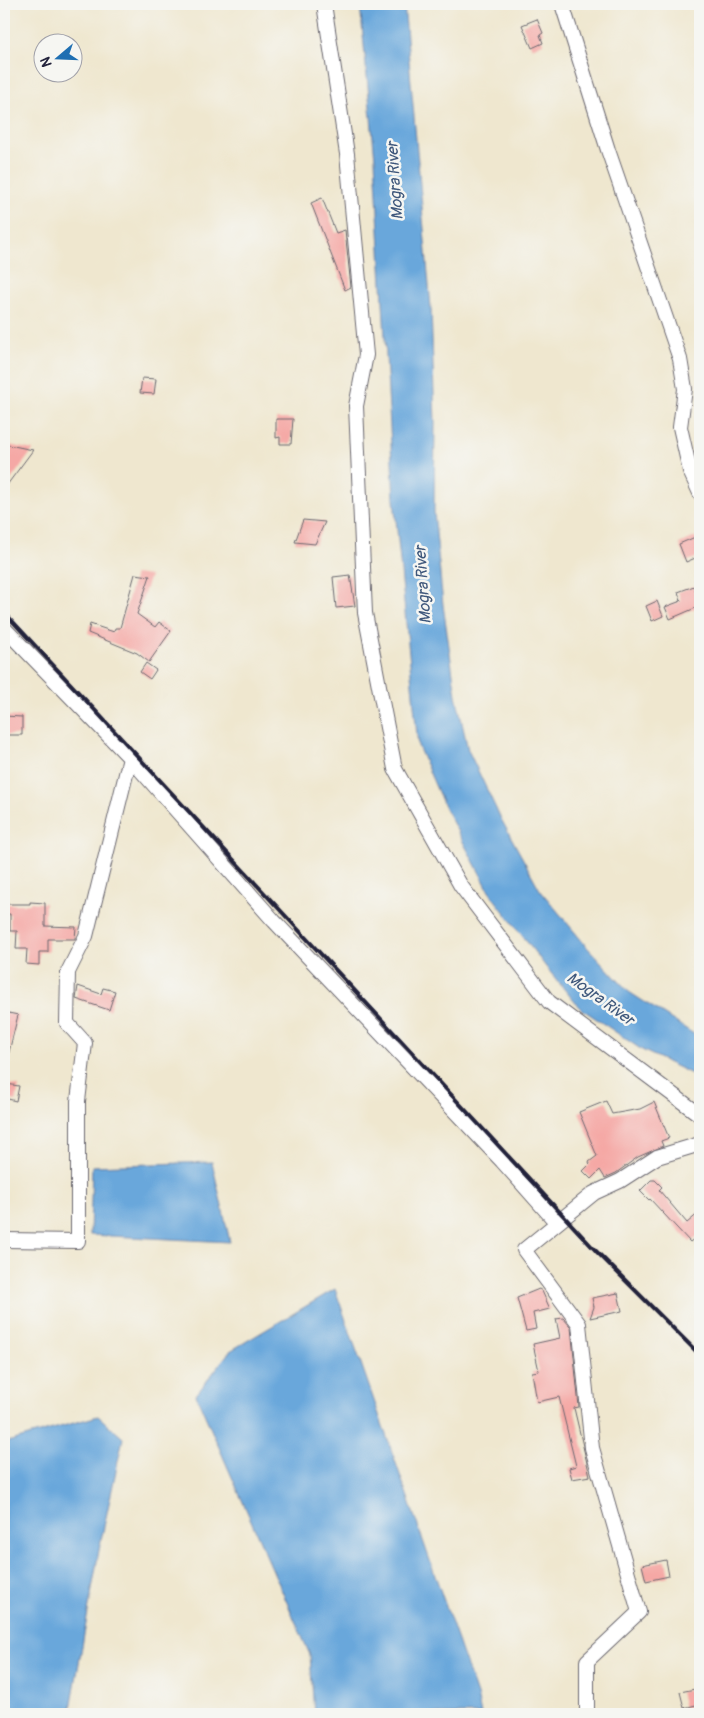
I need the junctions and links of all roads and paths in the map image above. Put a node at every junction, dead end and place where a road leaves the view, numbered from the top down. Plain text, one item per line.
1 (324, 4) edge
2 (562, 4) edge
3 (700, 493) edge
4 (4, 628) edge
5 (130, 758) junction
6 (700, 1115) edge
7 (700, 1144) edge
8 (557, 1224) junction
9 (4, 1240) edge
10 (587, 1714) edge

1 - 6 street
2 - 3 street
4 - 5 street
5 - 8 street
5 - 9 street
7 - 8 street
8 - 10 street

